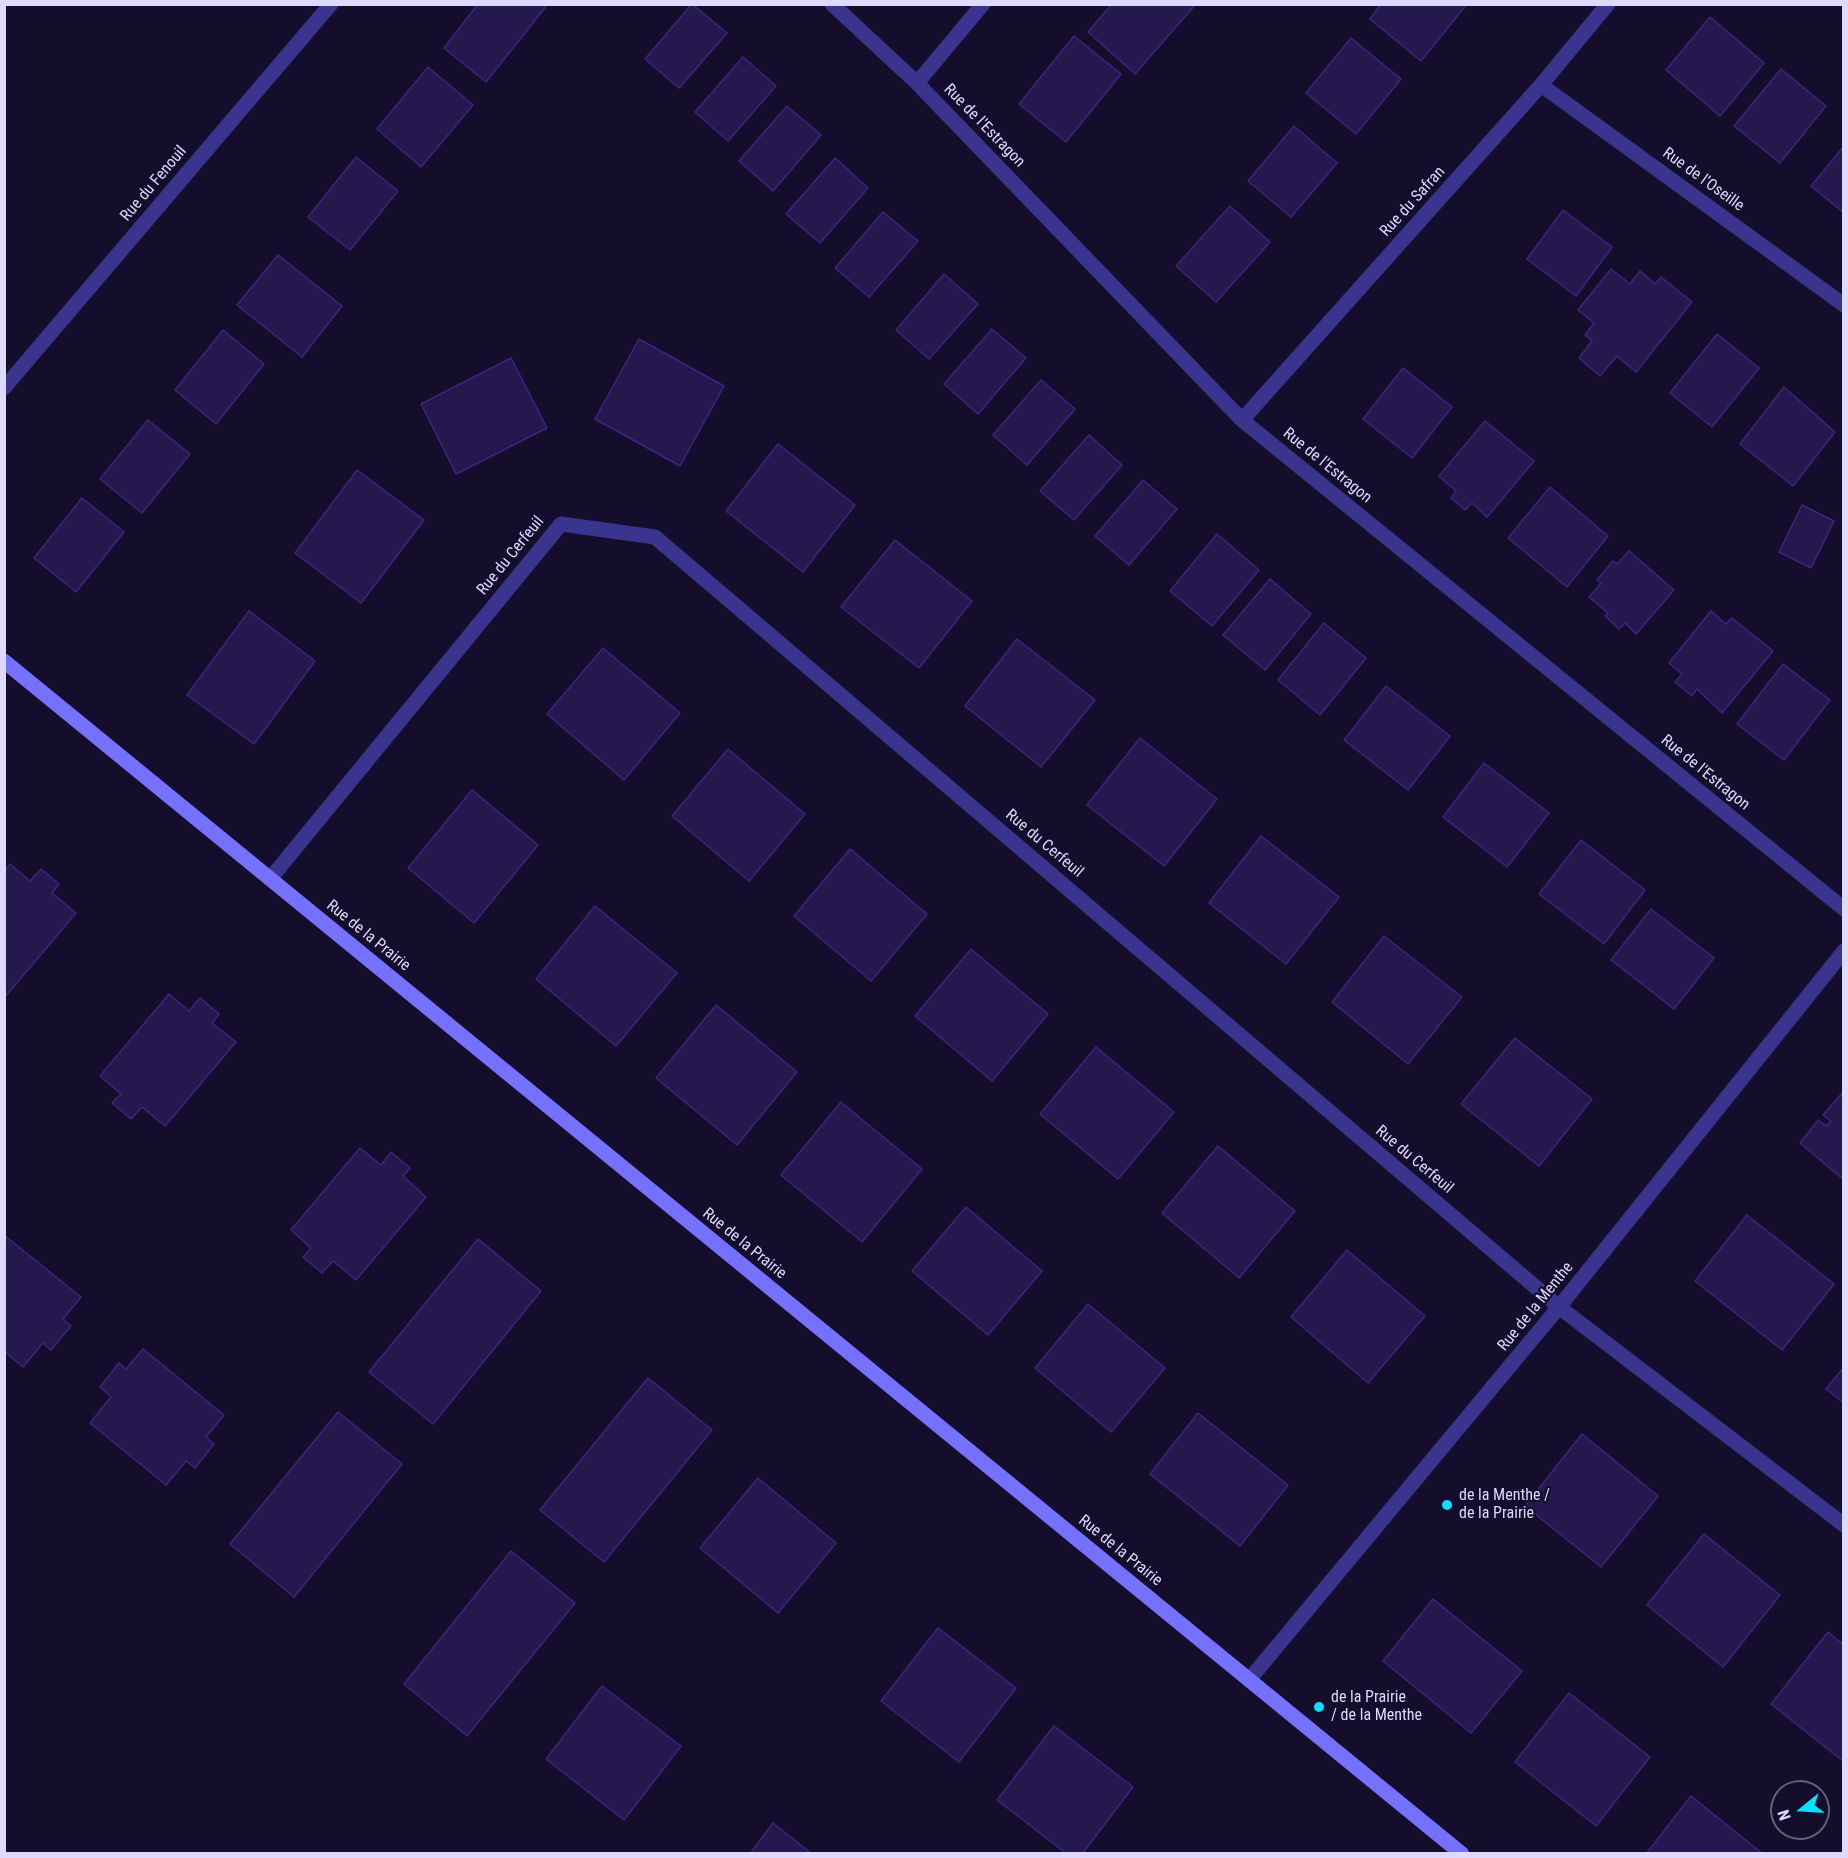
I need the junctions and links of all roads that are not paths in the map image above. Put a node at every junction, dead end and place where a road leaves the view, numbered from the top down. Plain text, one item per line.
1 (331, 4) edge
2 (832, 4) edge
3 (983, 4) edge
4 (1608, 4) edge
5 (917, 83) junction
6 (1541, 85) junction
7 (1844, 305) edge
8 (4, 388) edge
9 (1242, 420) junction
10 (4, 661) edge
11 (270, 879) junction
12 (1844, 909) edge
13 (1844, 951) edge
14 (1559, 1307) junction
15 (1844, 1525) edge
16 (1249, 1680) junction
17 (1462, 1854) edge

1 - 8 street, Rue du Fenouil
2 - 5 street, Rue de l'Estragon
3 - 5 street
4 - 6 street, Rue du Safran
5 - 9 street, Rue de l'Estragon
6 - 7 street, Rue de l'Oseille
6 - 9 street, Rue du Safran
9 - 12 street, Rue de l'Estragon
10 - 11 street, Rue de la Prairie
11 - 14 street, Rue du Cerfeuil
11 - 16 street, Rue de la Prairie
13 - 14 street, Rue de la Menthe
14 - 15 street, Rue du Cerfeuil
14 - 16 street, Rue de la Menthe
16 - 17 street, Rue de la Prairie

